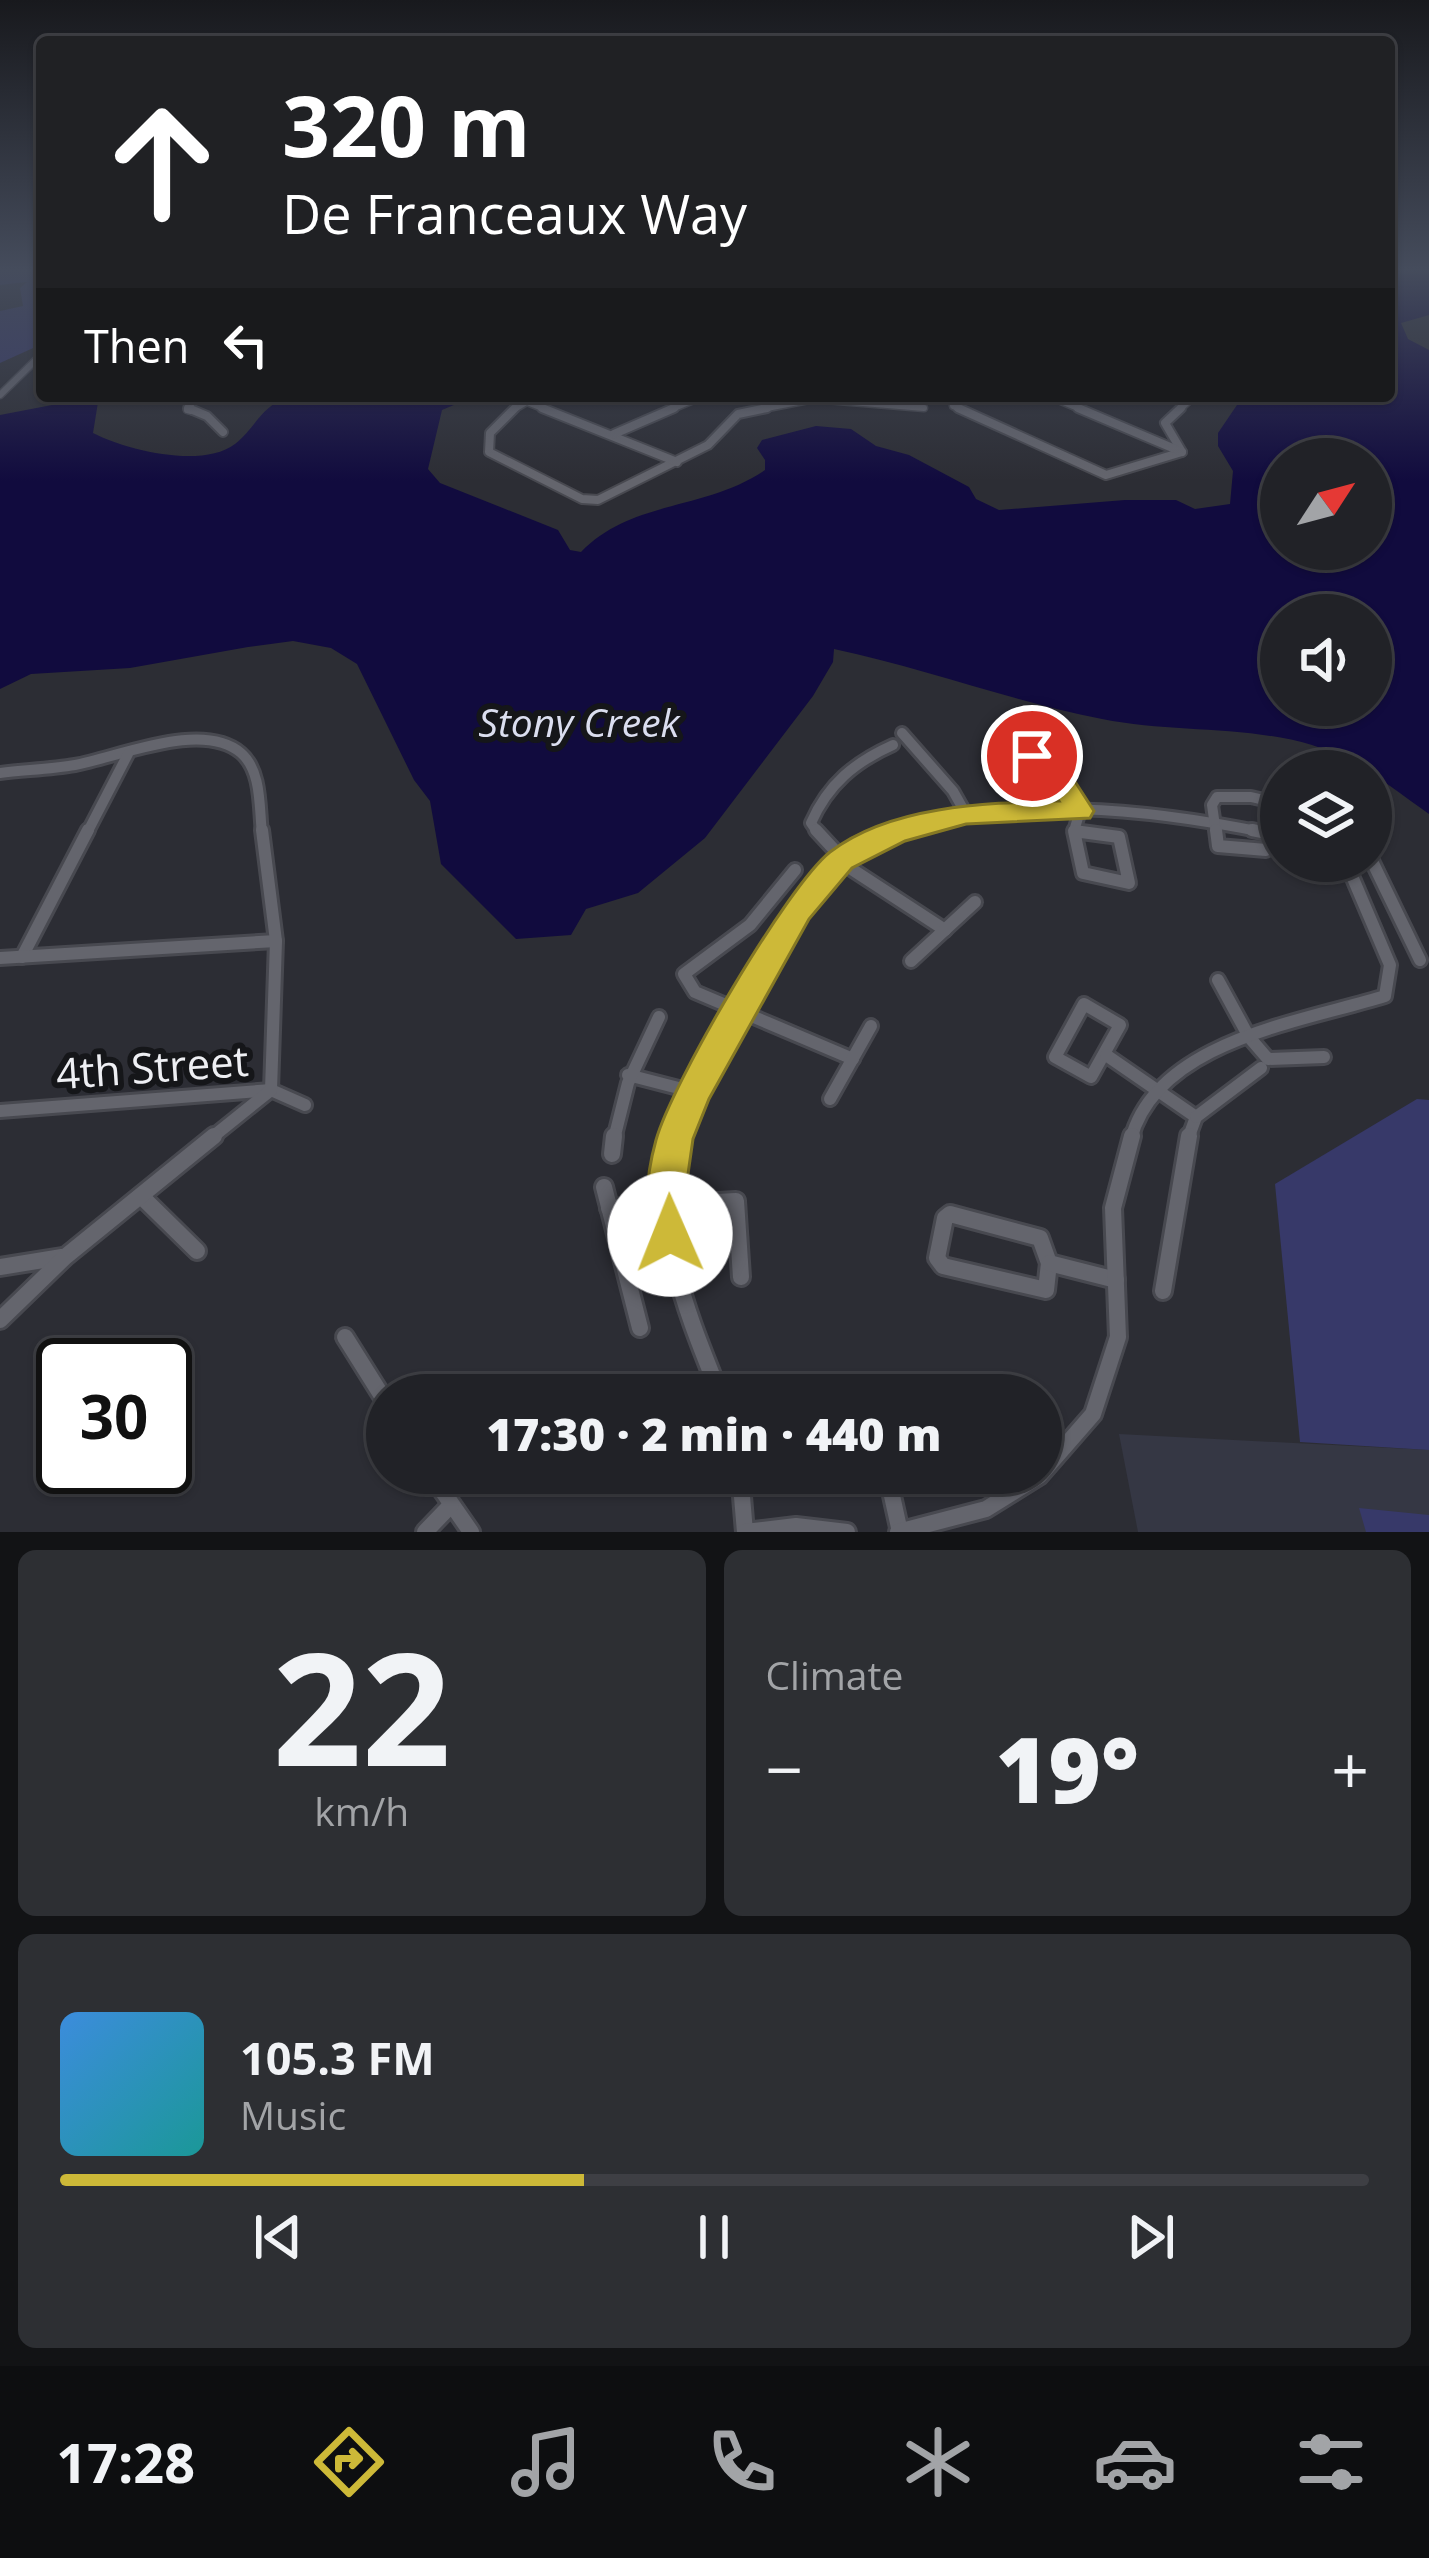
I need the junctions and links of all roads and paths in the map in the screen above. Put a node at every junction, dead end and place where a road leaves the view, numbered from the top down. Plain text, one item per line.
1 (36, 360) edge
2 (0, 395) edge
3 (192, 402) edge
4 (527, 402) joint
5 (689, 402) edge
6 (769, 402) edge
7 (796, 402) edge
8 (851, 402) edge
9 (952, 402) edge
10 (1063, 402) edge
11 (1188, 402) edge
12 (773, 406) junction
13 (924, 408) dead end
14 (224, 432) dead end
15 (614, 434) junction
16 (1182, 452) junction
17 (677, 462) junction
18 (902, 733) dead end
19 (893, 746) dead end
20 (1011, 752) dead end
21 (128, 754) junction
22 (0, 773) edge
23 (1260, 800) edge
24 (1080, 811) junction
25 (966, 814) junction
26 (1213, 823) junction
27 (1073, 832) junction
28 (1260, 832) edge
29 (1260, 850) edge
30 (841, 860) junction
31 (795, 870) dead end
32 (1354, 882) edge
33 (1383, 882) edge
34 (975, 902) dead end
35 (945, 930) junction
36 (276, 941) junction
37 (22, 957) junction
38 (0, 958) edge
39 (1420, 960) dead end
40 (911, 961) dead end
41 (1218, 980) dead end
42 (738, 1010) junction
43 (659, 1017) dead end
44 (871, 1026) dead end
45 (1249, 1037) junction
46 (1106, 1055) junction
47 (1324, 1057) dead end
48 (853, 1059) junction
49 (1261, 1068) dead end
50 (628, 1075) junction
51 (1156, 1089) junction
52 (271, 1090) junction
53 (694, 1092) junction
54 (830, 1100) dead end
55 (305, 1105) dead end
56 (0, 1111) edge
57 (1196, 1117) junction
58 (612, 1154) dead end
59 (604, 1187) dead end
60 (141, 1196) junction
61 (664, 1202) junction
62 (609, 1208) junction
63 (197, 1251) dead end
64 (65, 1257) junction
65 (1049, 1263) junction
66 (0, 1267) edge
67 (741, 1277) dead end
68 (1116, 1280) junction
69 (1163, 1292) dead end
70 (0, 1320) edge
71 (640, 1328) dead end
72 (345, 1337) dead end
73 (368, 1374) edge
74 (712, 1374) edge
75 (444, 1494) edge
76 (742, 1494) edge
77 (891, 1494) edge
78 (451, 1505) junction
79 (425, 1532) edge
80 (470, 1532) edge
81 (745, 1532) edge
82 (848, 1532) edge
83 (899, 1532) edge

1 - 2 street
3 - 14 street
4 - 15 street
4 - 17 street
5 - 15 street
6 - 12 street
7 - 12 street
8 - 13 street
9 - 16 street
10 - 16 street
11 - 16 street
12 - 17 street
15 - 17 street
18 - 25 street
19 - 30 street
20 - 24 street
21 - 22 street
21 - 36 street
21 - 37 street
23 - 26 street
24 - 25 street
24 - 26 street
24 - 27 street
25 - 30 street
26 - 28 street
26 - 29 street
27 - 27 street
30 - 35 street
30 - 42 street
31 - 42 street
32 - 45 street
33 - 39 street
34 - 35 street
35 - 40 street
36 - 37 street
36 - 52 street
37 - 38 street
41 - 45 street
42 - 48 street
42 - 53 street
43 - 50 street
44 - 48 street
45 - 47 street
45 - 51 street
46 - 46 street
46 - 51 street
48 - 54 street
49 - 57 street
50 - 53 street
50 - 58 street
51 - 57 street
51 - 68 street
52 - 55 street, 4th Street
52 - 56 street, 4th Street
52 - 60 street
53 - 61 street
57 - 69 street
59 - 62 street
60 - 63 street
60 - 64 street
61 - 62 street
61 - 67 street
61 - 74 street
62 - 71 street
64 - 66 street
64 - 70 street
65 - 65 street
65 - 68 street
68 - 83 street
72 - 73 street
75 - 78 street
76 - 81 street
77 - 83 street
78 - 79 street
78 - 80 street
81 - 82 street

